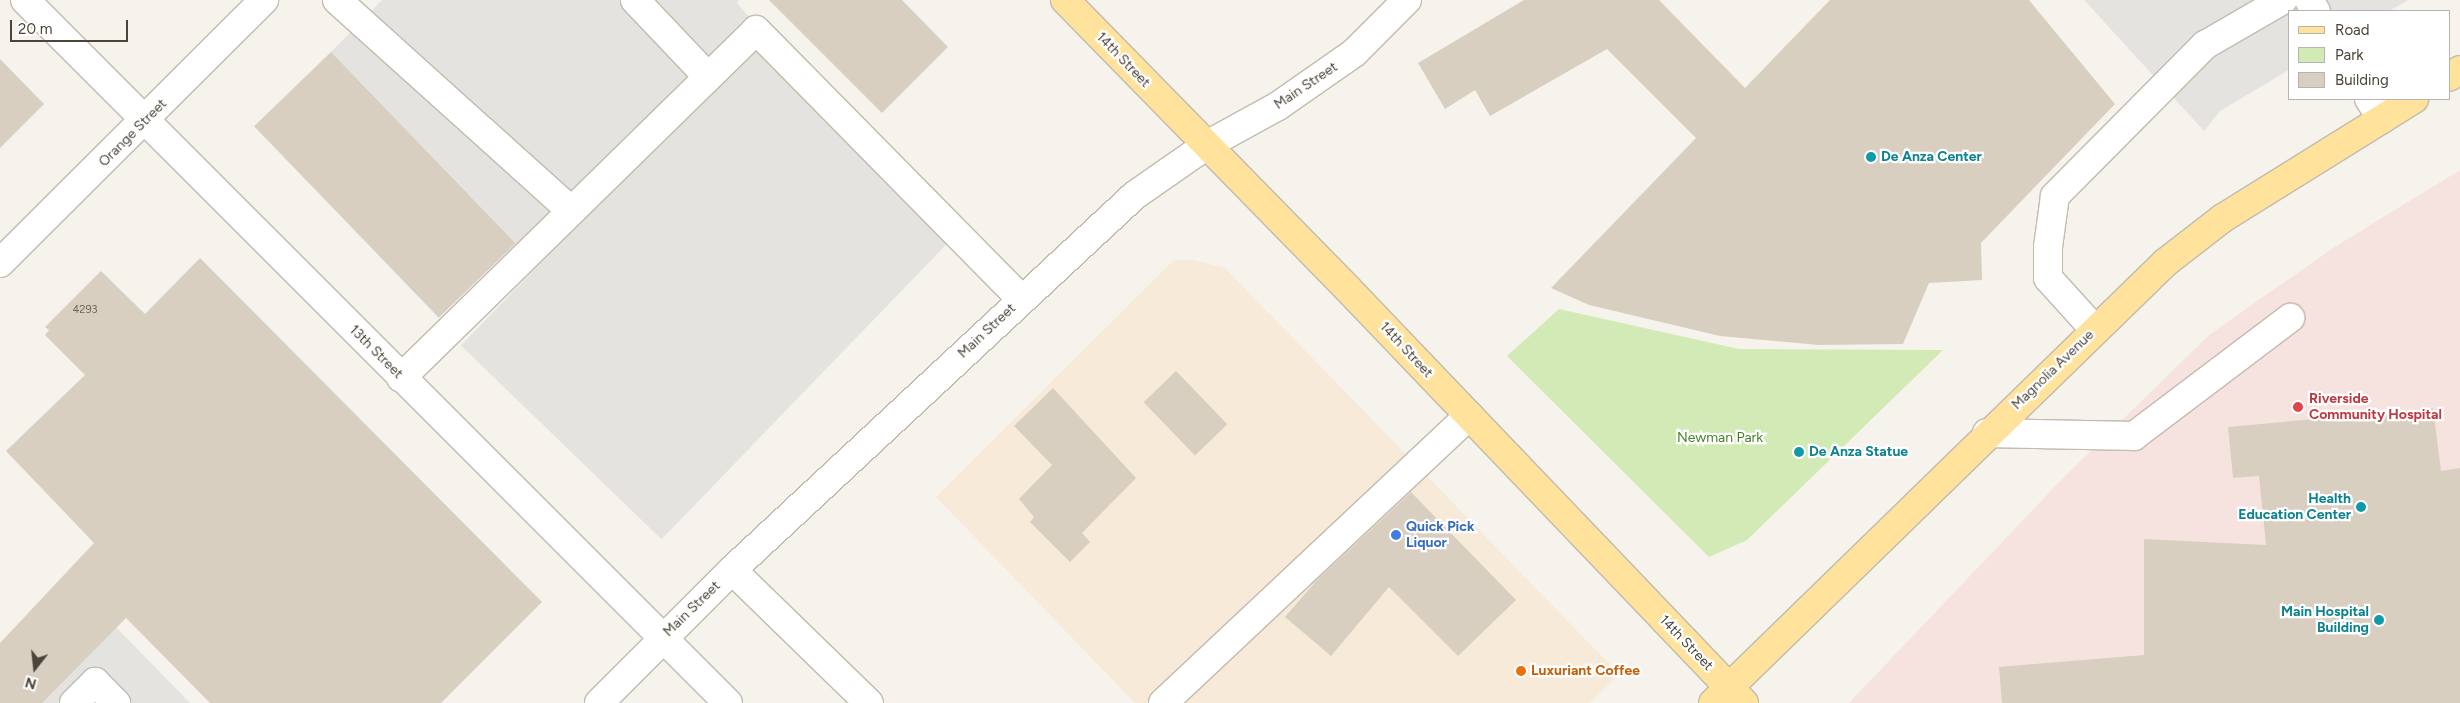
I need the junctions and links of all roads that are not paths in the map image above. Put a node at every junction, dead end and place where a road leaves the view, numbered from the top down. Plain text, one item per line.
1 (25, 0) edge
2 (264, 0) edge
3 (337, 0) edge
4 (635, 0) edge
5 (1065, 0) edge
6 (1406, 0) edge
7 (2283, 0) edge
8 (708, 77) junction
9 (2410, 100) edge
10 (2376, 109) edge
11 (144, 122) junction
12 (1207, 145) junction
13 (571, 211) junction
14 (1, 260) edge
15 (1021, 299) junction
16 (2290, 318) dead end
17 (2096, 330) junction
18 (401, 378) junction
19 (1469, 416) junction
20 (1987, 433) junction
21 (732, 570) junction
22 (663, 638) junction
23 (1729, 698) edge
24 (74, 703) edge
25 (116, 703) edge
26 (599, 703) edge
27 (728, 703) edge
28 (869, 703) edge
29 (1163, 703) edge

1 - 11 street, 13th Street
2 - 11 street, Orange Street
3 - 13 street
4 - 8 street
5 - 12 main road, 14th Street
6 - 12 street, Main Street
7 - 17 street
8 - 13 street
8 - 15 street
9 - 10 main road, Magnolia Avenue
10 - 17 main road, Magnolia Avenue
11 - 14 street, Orange Street
11 - 18 street, 13th Street
12 - 15 street, Main Street
12 - 19 main road, 14th Street
13 - 18 street
15 - 21 street, Main Street
16 - 20 street
17 - 20 main road, Magnolia Avenue
18 - 22 street, 13th Street
19 - 23 main road, 14th Street
19 - 29 street
20 - 23 main road, Magnolia Avenue
21 - 22 street, Main Street
21 - 28 street
22 - 26 street, Main Street
22 - 27 street, 13th Street
24 - 25 street

